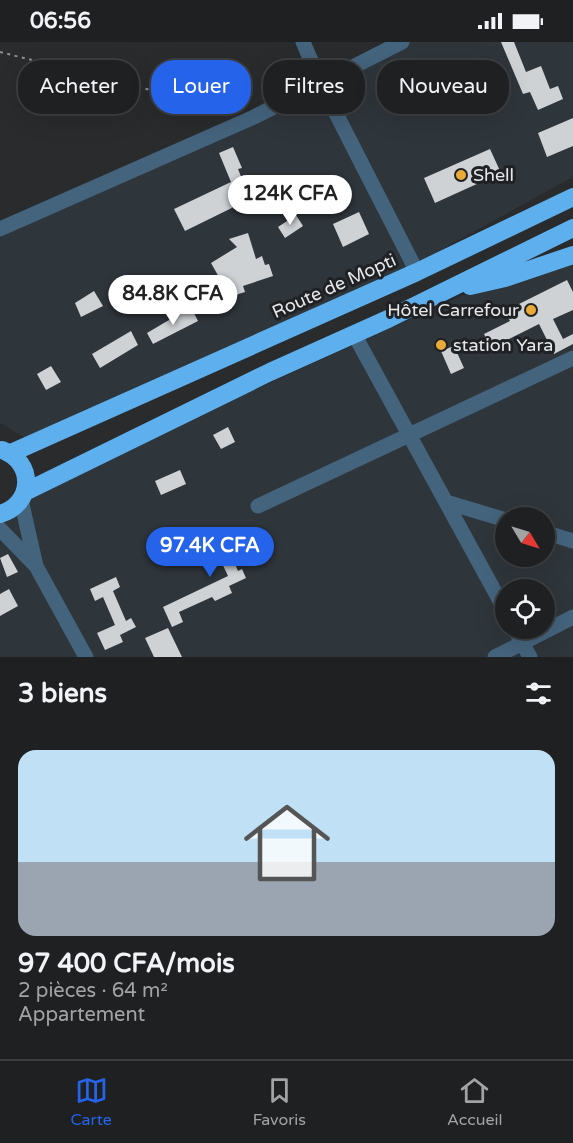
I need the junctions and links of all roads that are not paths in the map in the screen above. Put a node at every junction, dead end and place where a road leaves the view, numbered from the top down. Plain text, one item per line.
1 (303, 42) edge
2 (402, 42) edge
3 (311, 60) edge
4 (365, 61) edge
5 (263, 113) edge
6 (336, 114) edge
7 (573, 186) edge
8 (573, 197) edge
9 (510, 226) junction
10 (573, 228) edge
11 (0, 229) edge
12 (573, 255) edge
13 (417, 272) junction
14 (441, 292) junction
15 (354, 334) junction
16 (573, 358) edge
17 (408, 434) junction
18 (3, 450) edge
19 (23, 496) junction
20 (446, 502) junction
21 (258, 506) dead end
22 (0, 514) edge
23 (495, 517) edge
24 (0, 529) edge
25 (555, 535) edge
26 (573, 541) edge
27 (36, 566) junction
28 (495, 592) edge
29 (573, 616) edge
30 (520, 639) edge
31 (522, 643) junction
32 (86, 657) edge
33 (495, 657) edge
34 (530, 657) edge

1 - 3 street
2 - 4 street
5 - 11 street
6 - 13 street
7 - 9 highway
8 - 9 highway, Route de Mopti
9 - 13 highway, Route de Mopti
10 - 14 highway
12 - 14 highway
13 - 18 highway, Route de Mopti
14 - 15 highway
15 - 17 street
15 - 19 highway
16 - 17 street
17 - 20 street
17 - 21 street
18 - 19 highway
19 - 22 highway
19 - 27 street
20 - 23 street
20 - 28 street
24 - 27 street
25 - 26 street
27 - 32 street
29 - 31 street
30 - 31 street
31 - 33 street
31 - 34 street

